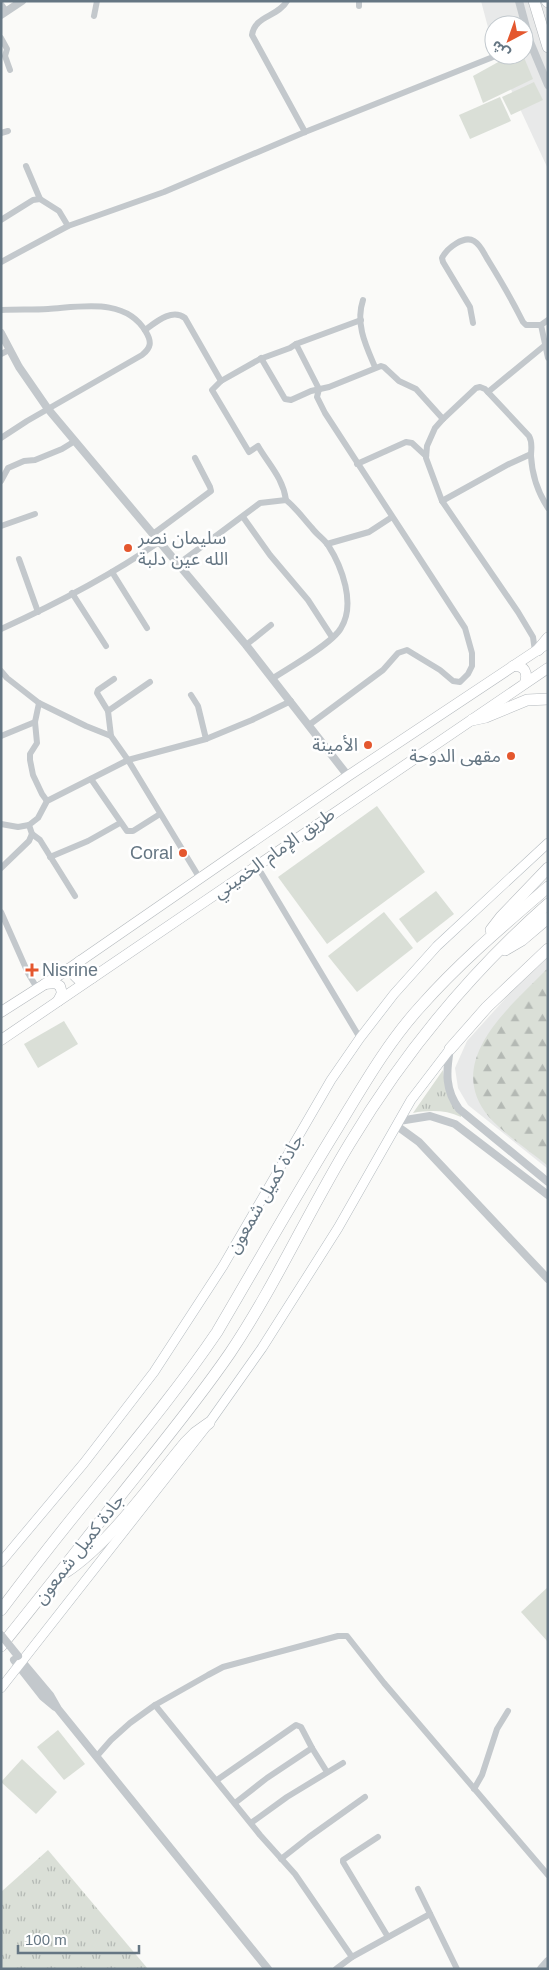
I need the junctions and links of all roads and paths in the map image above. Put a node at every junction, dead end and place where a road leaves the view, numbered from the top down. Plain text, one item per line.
1 (22, 1) edge
2 (97, 1) edge
3 (287, 1) edge
4 (519, 1) edge
5 (534, 1) edge
6 (1, 4) edge
7 (4, 13) edge
8 (522, 15) edge
9 (94, 16) dead end
10 (1, 38) edge
11 (548, 47) edge
12 (534, 58) edge
13 (484, 61) edge
14 (10, 70) dead end
15 (548, 85) edge
16 (305, 132) junction
17 (26, 166) dead end
18 (40, 199) junction
19 (1, 220) edge
20 (68, 226) junction
21 (1, 262) edge
22 (363, 300) dead end
23 (1, 310) edge
24 (361, 320) junction
25 (548, 320) edge
26 (473, 323) dead end
27 (541, 325) junction
28 (145, 330) junction
29 (1, 333) edge
30 (296, 344) junction
31 (544, 346) junction
32 (9, 350) junction
33 (1, 354) edge
34 (261, 358) junction
35 (548, 358) edge
36 (375, 367) junction
37 (221, 381) junction
38 (319, 389) junction
39 (488, 392) junction
40 (48, 409) junction
41 (443, 419) junction
42 (1, 438) edge
43 (75, 441) junction
44 (531, 454) junction
45 (426, 456) junction
46 (195, 458) dead end
47 (357, 464) junction
48 (1, 481) edge
49 (286, 500) junction
50 (442, 501) junction
51 (548, 508) edge
52 (34, 514) dead end
53 (243, 516) junction
54 (392, 517) junction
55 (1, 526) edge
56 (153, 534) junction
57 (160, 542) junction
58 (327, 544) junction
59 (19, 559) dead end
60 (177, 565) junction
61 (112, 572) junction
62 (72, 593) junction
63 (38, 612) junction
64 (271, 625) dead end
65 (147, 628) dead end
66 (1, 629) edge
67 (548, 633) edge
68 (332, 638) junction
69 (548, 638) edge
70 (548, 643) edge
71 (246, 645) junction
72 (106, 646) dead end
73 (536, 651) junction
74 (513, 666) junction
75 (548, 668) edge
76 (1, 671) edge
77 (273, 678) junction
78 (4, 679) edge
79 (114, 679) dead end
80 (150, 682) dead end
81 (525, 684) junction
82 (191, 694) dead end
83 (548, 699) edge
84 (291, 701) junction
85 (39, 703) junction
86 (108, 711) junction
87 (472, 720) junction
88 (35, 722) junction
89 (309, 725) junction
90 (1, 736) edge
91 (111, 736) junction
92 (206, 739) junction
93 (128, 760) junction
94 (348, 776) junction
95 (91, 778) junction
96 (48, 800) junction
97 (160, 814) junction
98 (120, 823) junction
99 (1, 824) edge
100 (29, 825) junction
101 (32, 834) junction
102 (548, 843) edge
103 (50, 857) junction
104 (257, 866) junction
105 (1, 868) edge
106 (548, 868) edge
107 (199, 878) junction
108 (548, 887) edge
109 (75, 896) dead end
110 (548, 904) edge
111 (1, 912) edge
112 (548, 918) edge
113 (481, 946) junction
114 (548, 949) edge
115 (492, 956) junction
116 (80, 960) junction
117 (92, 978) junction
118 (41, 986) junction
119 (57, 1002) junction
120 (1, 1012) edge
121 (360, 1038) junction
122 (1, 1040) edge
123 (450, 1049) junction
124 (398, 1124) junction
125 (548, 1182) edge
126 (548, 1195) edge
127 (548, 1279) edge
128 (209, 1423) junction
129 (1, 1562) edge
130 (56, 1579) junction
131 (1, 1610) edge
132 (1, 1635) edge
133 (1, 1645) edge
134 (18, 1661) junction
135 (1, 1688) edge
136 (156, 1705) junction
137 (508, 1711) dead end
138 (312, 1748) junction
139 (97, 1756) junction
140 (343, 1763) dead end
141 (327, 1772) junction
142 (217, 1780) junction
143 (474, 1789) junction
144 (365, 1797) dead end
145 (235, 1803) junction
146 (251, 1824) junction
147 (378, 1837) dead end
148 (281, 1859) junction
149 (548, 1875) edge
150 (418, 1889) dead end
151 (430, 1914) junction
152 (388, 1937) junction
153 (352, 1957) junction
154 (548, 1961) edge
155 (268, 1969) edge
156 (336, 1969) edge
157 (457, 1969) edge
158 (540, 1969) edge

1 - 7 street
2 - 9 street
3 - 16 street
4 - 8 street
5 - 11 highway
6 - 7 street
10 - 14 street
12 - 15 street
13 - 16 street
16 - 20 street
17 - 18 street
18 - 19 street
18 - 20 street
20 - 21 street
22 - 24 street
23 - 28 street
24 - 30 street
24 - 36 street
25 - 27 street
26 - 27 street
27 - 31 street
28 - 37 street
28 - 40 street
29 - 32 street
30 - 34 street
30 - 38 street
31 - 35 street
31 - 39 street
32 - 33 street
32 - 40 street
34 - 37 street
34 - 38 street
36 - 38 street
36 - 41 street
37 - 49 street
38 - 47 street
39 - 41 street
39 - 44 street
40 - 42 street
40 - 43 street
41 - 45 street
43 - 48 street
43 - 56 street
44 - 50 street
44 - 51 street
45 - 47 street
45 - 50 street
46 - 56 street
47 - 54 street
49 - 53 street
49 - 58 street
50 - 73 street
52 - 55 street
53 - 60 street
53 - 68 street
54 - 58 street
54 - 89 street
56 - 57 street
57 - 60 street
57 - 61 street
58 - 68 street
59 - 63 street
60 - 71 street
61 - 62 street
61 - 65 street
62 - 63 street
62 - 72 street
63 - 66 street
64 - 71 street
67 - 73 highway
68 - 77 street
69 - 73 highway
70 - 73 highway, طريق الإمام الخميني
71 - 77 street
73 - 74 highway, طريق الإمام الخميني
74 - 81 highway
74 - 94 highway, طريق الإمام الخميني
75 - 81 highway, طريق الإمام الخميني
76 - 78 street
77 - 84 street
78 - 85 street
79 - 86 street
80 - 86 street
81 - 87 highway, طريق الإمام الخميني
82 - 92 street
83 - 87 highway
84 - 89 street
84 - 92 street
85 - 88 street
85 - 91 street
86 - 91 street
87 - 104 highway, طريق الإمام الخميني
88 - 90 street
88 - 96 street
89 - 94 street
91 - 93 street
92 - 93 street
93 - 95 street
93 - 97 street
94 - 107 highway, طريق الإمام الخميني
95 - 96 street
95 - 98 street
96 - 100 street
97 - 98 street
97 - 107 street
98 - 103 street
99 - 100 street
100 - 101 street
101 - 103 street
101 - 105 street
102 - 121 main road, جادة كميل شمعون
103 - 109 street
104 - 117 highway, طريق الإمام الخميني
104 - 121 street
106 - 113 highway
107 - 116 highway, طريق الإمام الخميني
108 - 113 highway
110 - 115 highway
111 - 118 street
112 - 115 highway
113 - 131 highway, جادة كميل شمعون
114 - 123 highway
115 - 130 highway, جادة كميل شمعون
116 - 117 highway
116 - 118 highway, طريق الإمام الخميني
117 - 119 highway, طريق الإمام الخميني
118 - 119 highway
118 - 120 highway, طريق الإمام الخميني
119 - 122 highway, طريق الإمام الخميني
121 - 129 main road, جادة كميل شمعون
123 - 124 main road, جادة كميل شمعون
123 - 125 street
124 - 126 street
124 - 127 street
124 - 128 main road, جادة كميل شمعون
128 - 130 highway
128 - 134 main road, جادة كميل شمعون
130 - 133 highway, جادة كميل شمعون
132 - 134 street, bridge
133 - 134 street
134 - 135 main road, جادة كميل شمعون
134 - 139 street
136 - 139 street
136 - 142 street
136 - 143 street
137 - 143 street
138 - 141 street
138 - 142 street
138 - 145 street
139 - 155 street
140 - 141 street
141 - 146 street
142 - 145 street
143 - 149 street
144 - 148 street
145 - 146 street
146 - 148 street
147 - 152 street
148 - 153 street
150 - 151 street
151 - 152 street
151 - 157 street
152 - 153 street
153 - 156 street
154 - 158 street

